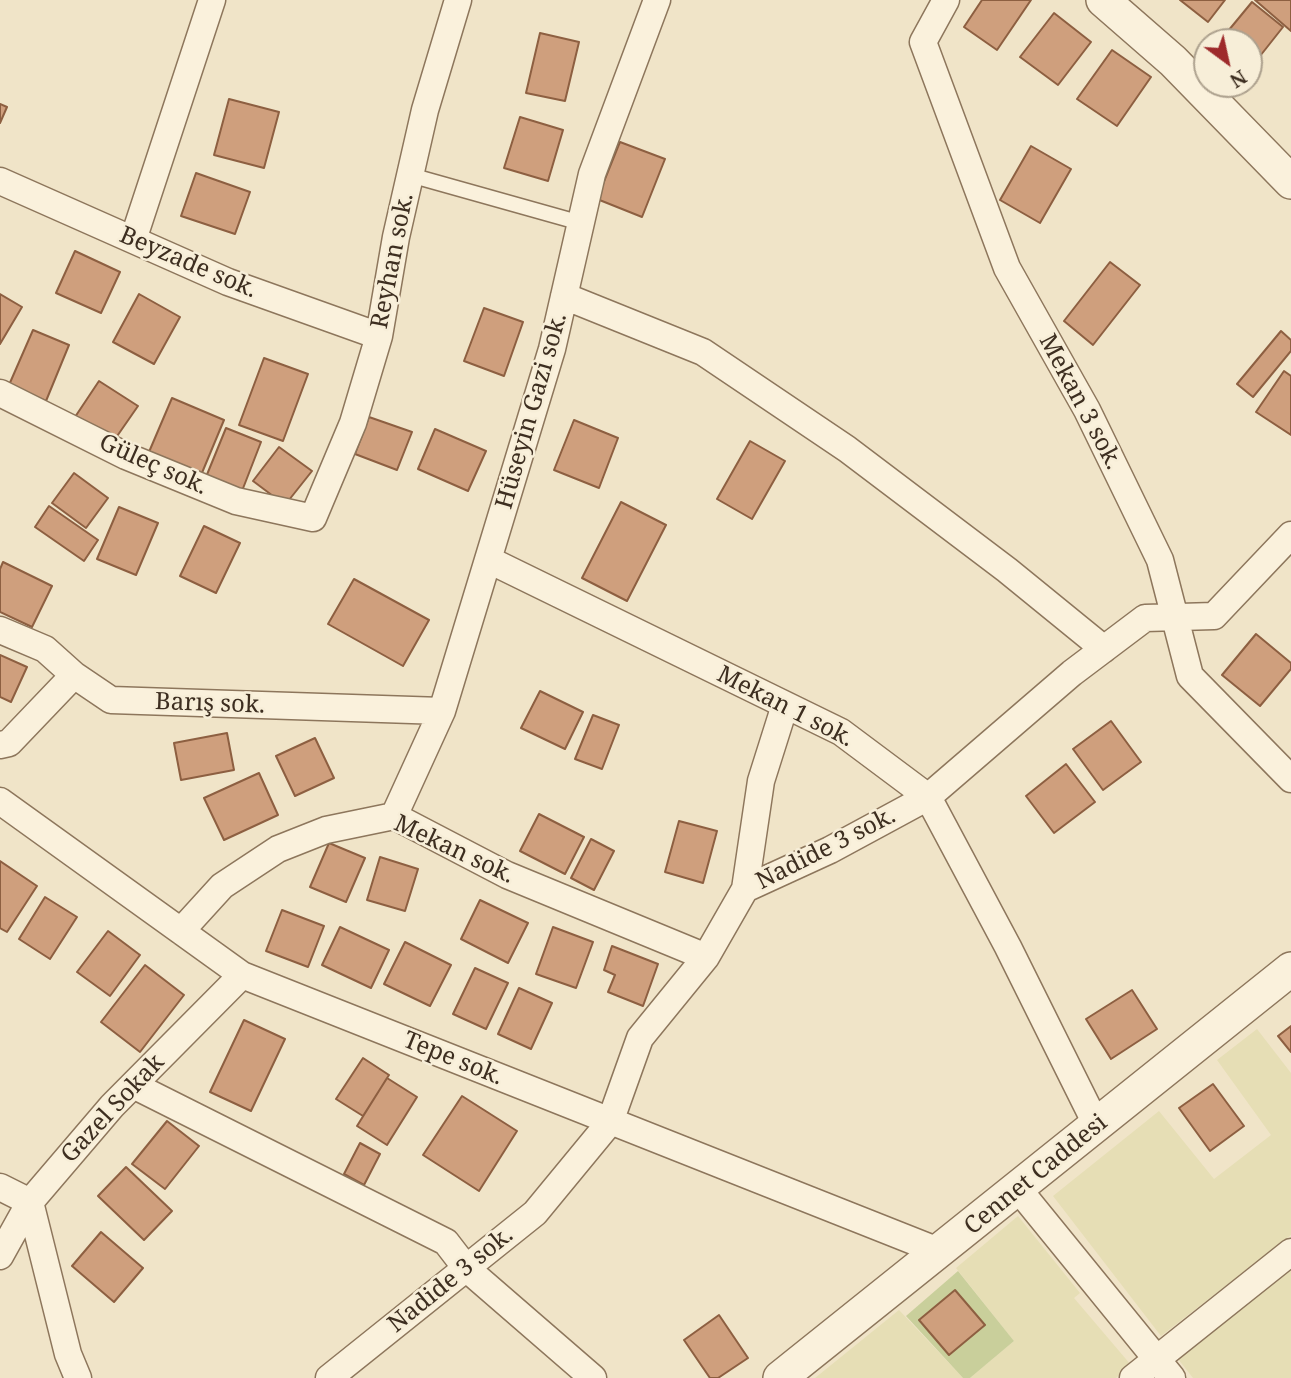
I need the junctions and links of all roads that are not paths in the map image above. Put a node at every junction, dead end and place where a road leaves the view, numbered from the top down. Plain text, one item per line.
1 (212, 0) edge
2 (458, 0) edge
3 (657, 0) edge
4 (946, 0) edge
5 (1110, 2) edge
6 (410, 175) junction
7 (0, 181) edge
8 (1291, 182) edge
9 (581, 223) junction
10 (133, 240) junction
11 (564, 296) junction
12 (379, 336) junction
13 (0, 393) edge
14 (313, 518) joint
15 (1291, 535) edge
16 (489, 560) junction
17 (1173, 617) junction
18 (0, 630) edge
19 (1104, 649) junction
20 (74, 675) junction
21 (785, 705) junction
22 (442, 711) junction
23 (0, 745) edge
24 (1291, 779) edge
25 (928, 797) junction
26 (0, 801) edge
27 (394, 816) junction
28 (745, 889) junction
29 (181, 931) junction
30 (706, 957) junction
31 (1291, 969) edge
32 (242, 975) junction
33 (133, 1085) junction
34 (610, 1122) junction
35 (1097, 1126) junction
36 (0, 1187) edge
37 (1019, 1190) junction
38 (30, 1202) junction
39 (941, 1252) junction
40 (1291, 1252) edge
41 (0, 1256) edge
42 (466, 1268) junction
43 (1164, 1369) edge
44 (78, 1378) edge
45 (329, 1378) edge
46 (593, 1378) edge
47 (780, 1378) edge
48 (1133, 1378) edge

1 - 10 street
2 - 6 street, Reyhan sok.
3 - 9 street, Hüseyin Gazi sok.
4 - 17 street, Mekan 3 sok.
5 - 8 street
6 - 9 lane
6 - 12 street, Reyhan sok.
7 - 10 street, Beyzade sok.
9 - 11 street, Hüseyin Gazi sok.
10 - 12 street, Beyzade sok.
11 - 16 street, Hüseyin Gazi sok.
11 - 19 street
12 - 14 street, Reyhan sok.
13 - 14 street, Güleç sok.
15 - 17 street, Nadide 3 sok.
16 - 21 street, Mekan 1 sok.
16 - 22 street, Hüseyin Gazi sok.
17 - 19 street, Nadide 3 sok.
17 - 24 street, Mekan 3 sok.
18 - 20 street, Barış sok.
19 - 25 street, Nadide 3 sok.
20 - 22 street, Barış sok.
20 - 23 street
21 - 25 street, Mekan 1 sok.
21 - 28 street
22 - 27 street, Hüseyin Gazi sok.
25 - 28 street, Nadide 3 sok.
25 - 35 street, Mekan 1 sok.
26 - 29 street, Tepe sok.
27 - 29 street, Mekan sok.
27 - 30 street, Mekan sok.
28 - 30 street, Nadide 3 sok.
29 - 32 street, Tepe sok.
30 - 34 street, Nadide 3 sok.
31 - 35 street, Cennet Caddesi
32 - 33 street, Gazel Sokak
32 - 34 street, Tepe sok.
33 - 38 street, Gazel Sokak
33 - 42 street
34 - 39 street, Tepe sok.
34 - 42 street, Nadide 3 sok.
35 - 37 street, Cennet Caddesi
36 - 38 street
37 - 39 street, Cennet Caddesi
37 - 43 street
38 - 41 street, Gazel Sokak
38 - 44 street
39 - 47 street, Cennet Caddesi
40 - 43 street
42 - 45 street, Nadide 3 sok.
42 - 46 street
43 - 48 street

